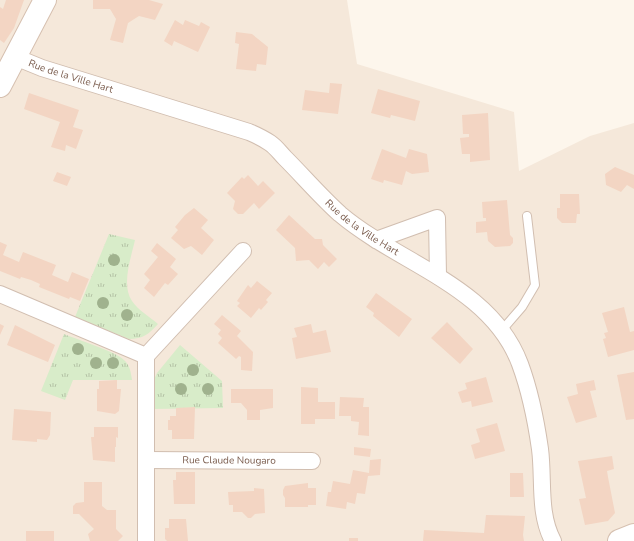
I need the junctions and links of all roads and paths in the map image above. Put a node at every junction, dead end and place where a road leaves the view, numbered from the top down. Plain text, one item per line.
1 (45, 0) edge
2 (15, 57) junction
3 (0, 86) edge
4 (527, 216) dead end
5 (376, 240) junction
6 (243, 250) dead end
7 (438, 276) junction
8 (0, 294) edge
9 (502, 330) junction
10 (146, 356) junction
11 (146, 460) junction
12 (312, 461) dead end
13 (634, 535) edge
14 (146, 541) edge
15 (553, 541) edge
16 (619, 541) edge

1 - 2 street
2 - 3 street
2 - 5 street, Rue de la Ville Hart
4 - 9 lane
5 - 7 street, Rue de la Ville Hart
5 - 7 street
6 - 10 street
7 - 9 street, Rue de la Ville Hart
8 - 10 street
9 - 15 street, Rue de la Ville Hart
10 - 11 street
11 - 12 street, Rue Claude Nougaro
11 - 14 street
13 - 16 street

